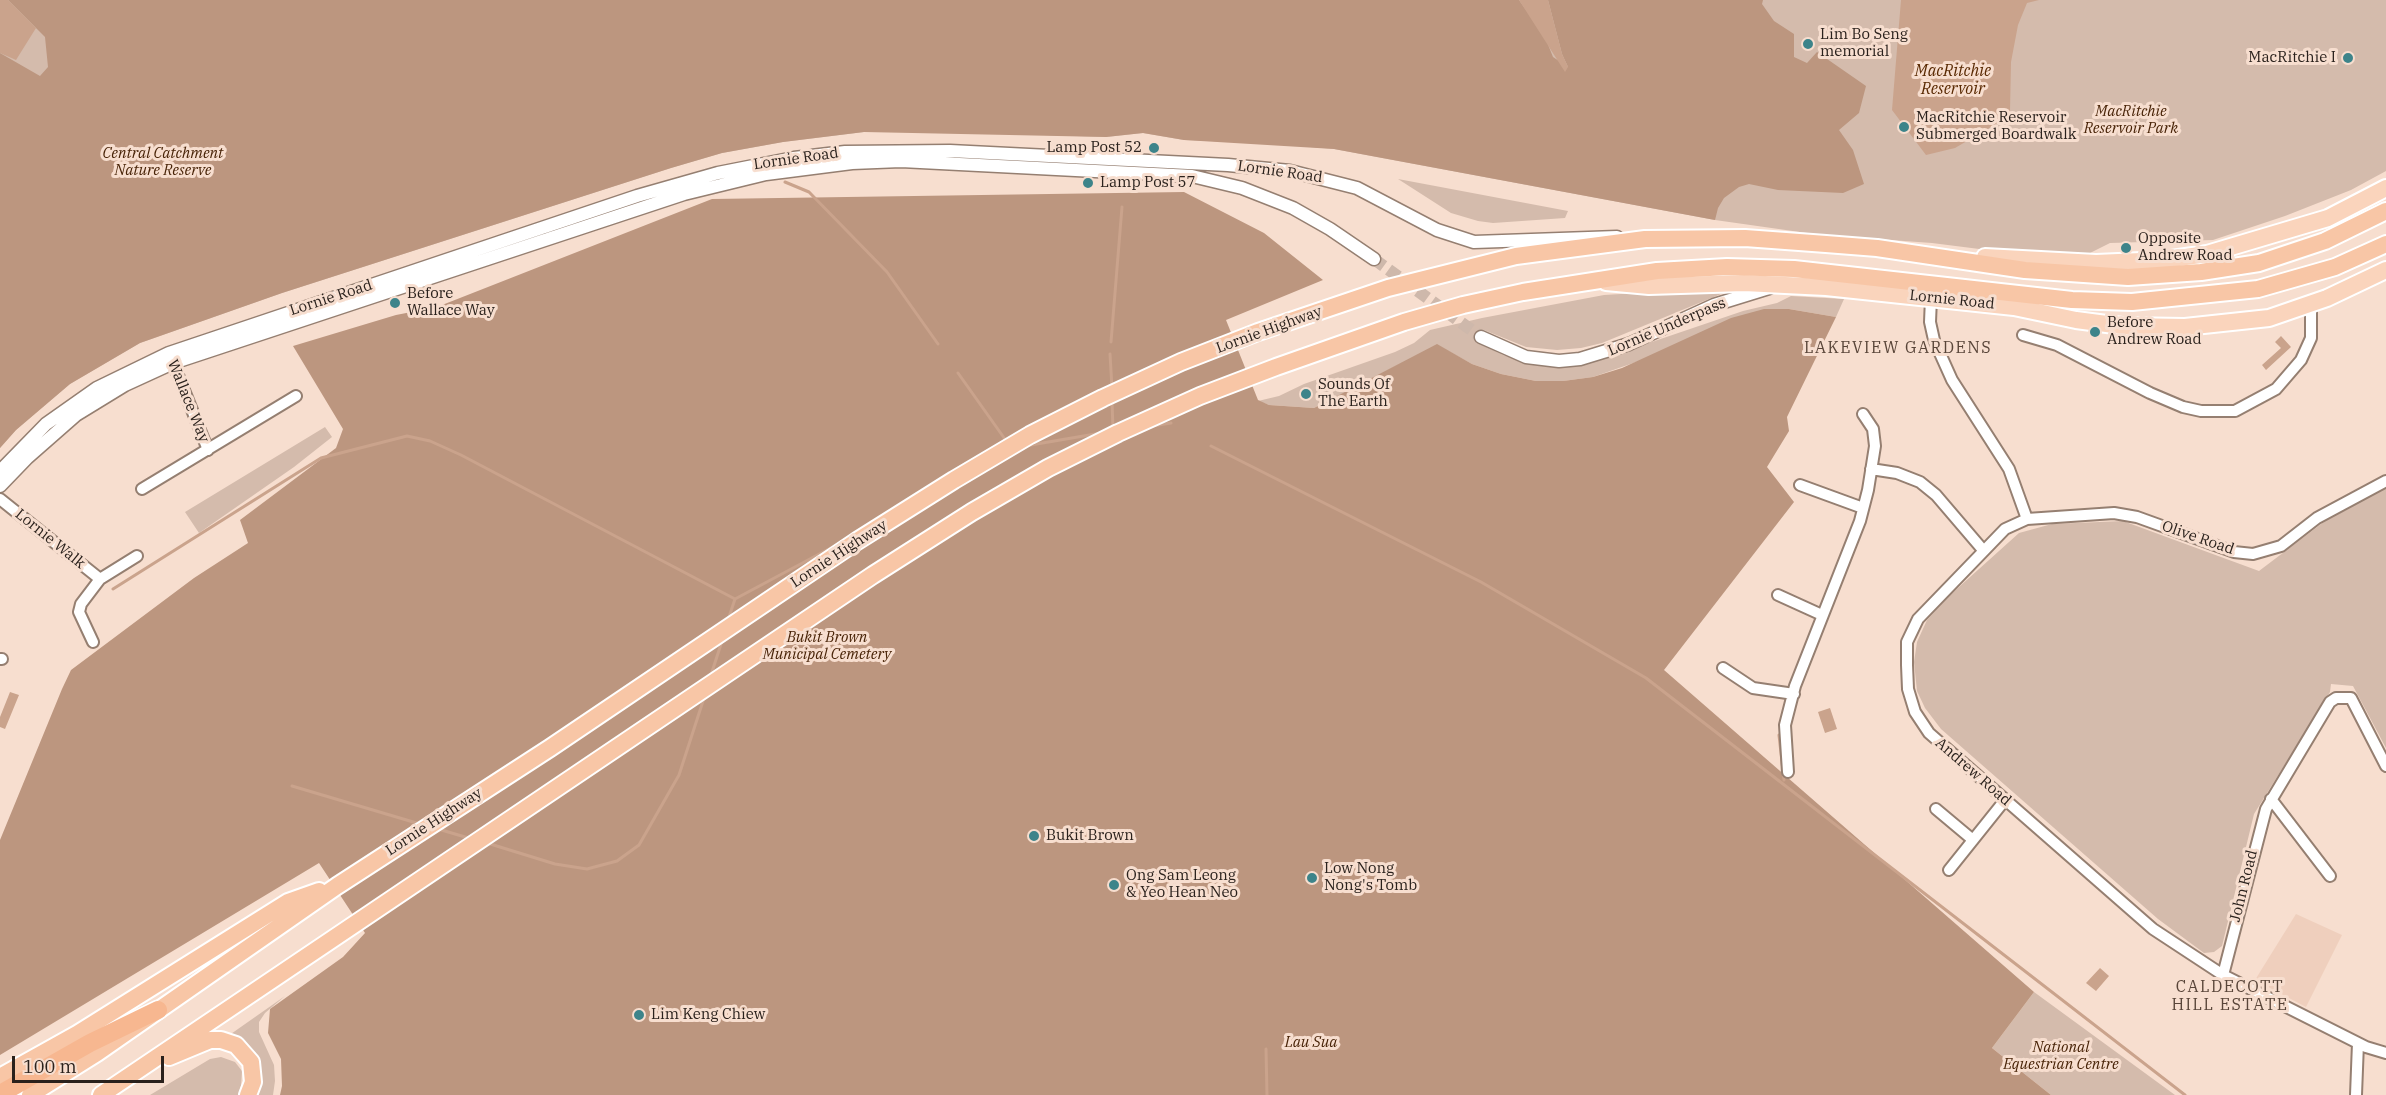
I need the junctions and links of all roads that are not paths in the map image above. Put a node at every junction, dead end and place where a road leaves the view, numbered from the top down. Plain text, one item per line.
1 (2386, 189) edge
2 (2386, 211) edge
3 (578, 222) junction
4 (1645, 239) junction
5 (2386, 244) edge
6 (1877, 248) junction
7 (1374, 260) tunnel mouth
8 (2386, 270) edge
9 (1590, 280) junction
10 (1785, 285) junction
11 (1931, 298) junction
12 (2311, 304) junction
13 (2023, 335) dead end
14 (1481, 337) tunnel mouth
15 (171, 358) junction
16 (296, 396) dead end
17 (1863, 414) dead end
18 (208, 450) junction
19 (1871, 469) junction
20 (0, 471) edge
21 (2386, 481) edge
22 (1800, 485) dead end
23 (0, 486) edge
24 (142, 489) dead end
25 (0, 499) edge
26 (1863, 508) junction
27 (2027, 519) junction
28 (1983, 550) junction
29 (137, 556) dead end
30 (100, 579) junction
31 (1778, 595) dead end
32 (1822, 615) junction
33 (93, 642) dead end
34 (1723, 668) dead end
35 (1794, 694) junction
36 (2386, 766) edge
37 (1788, 772) dead end
38 (2271, 799) junction
39 (2006, 800) junction
40 (1936, 809) dead end
41 (1973, 840) junction
42 (1949, 870) dead end
43 (2330, 876) dead end
44 (340, 884) junction
45 (2223, 975) junction
46 (158, 1010) junction
47 (2358, 1043) junction
48 (2386, 1053) edge
49 (137, 1070) junction
50 (0, 1077) edge
51 (0, 1094) edge
52 (30, 1095) edge
53 (101, 1095) edge
54 (248, 1095) edge
55 (2356, 1095) edge

1 - 6 main road
2 - 6 highway
3 - 4 street, Lornie Road
3 - 7 street, Lornie Road
3 - 15 street, Lornie Road
4 - 6 highway, Lornie Highway
4 - 44 highway, Lornie Highway
5 - 9 highway, Lornie Road
8 - 12 main road, Lornie Road
9 - 10 main road, Lornie Road
9 - 49 highway
10 - 11 main road, Lornie Road
10 - 14 street, Lornie Underpass
11 - 12 main road, Lornie Road
11 - 27 street
12 - 13 street
15 - 18 street, Wallace Way
15 - 20 street, Lornie Road
15 - 23 street, Lornie Road
16 - 18 street, Wallace Way
17 - 19 street
18 - 24 street, Wallace Way
19 - 26 street
19 - 28 street
21 - 27 street, Olive Road
22 - 26 street
25 - 30 street, Lornie Walk
26 - 32 street
27 - 28 street, Andrew Road
28 - 39 street, Andrew Road
29 - 30 street, Lornie Walk
30 - 33 street, Lornie Walk
31 - 32 street
32 - 35 street
34 - 35 street
35 - 37 street
36 - 38 street, John Road
38 - 43 street
38 - 45 street, John Road
39 - 41 street
39 - 45 street, Andrew Road
40 - 41 street
41 - 42 street
44 - 46 highway, Lornie Highway
44 - 50 highway
45 - 47 street, Andrew Road
46 - 51 highway
46 - 52 highway, Lornie Highway
47 - 48 street, Andrew Road
47 - 55 street
49 - 53 highway
49 - 54 highway

